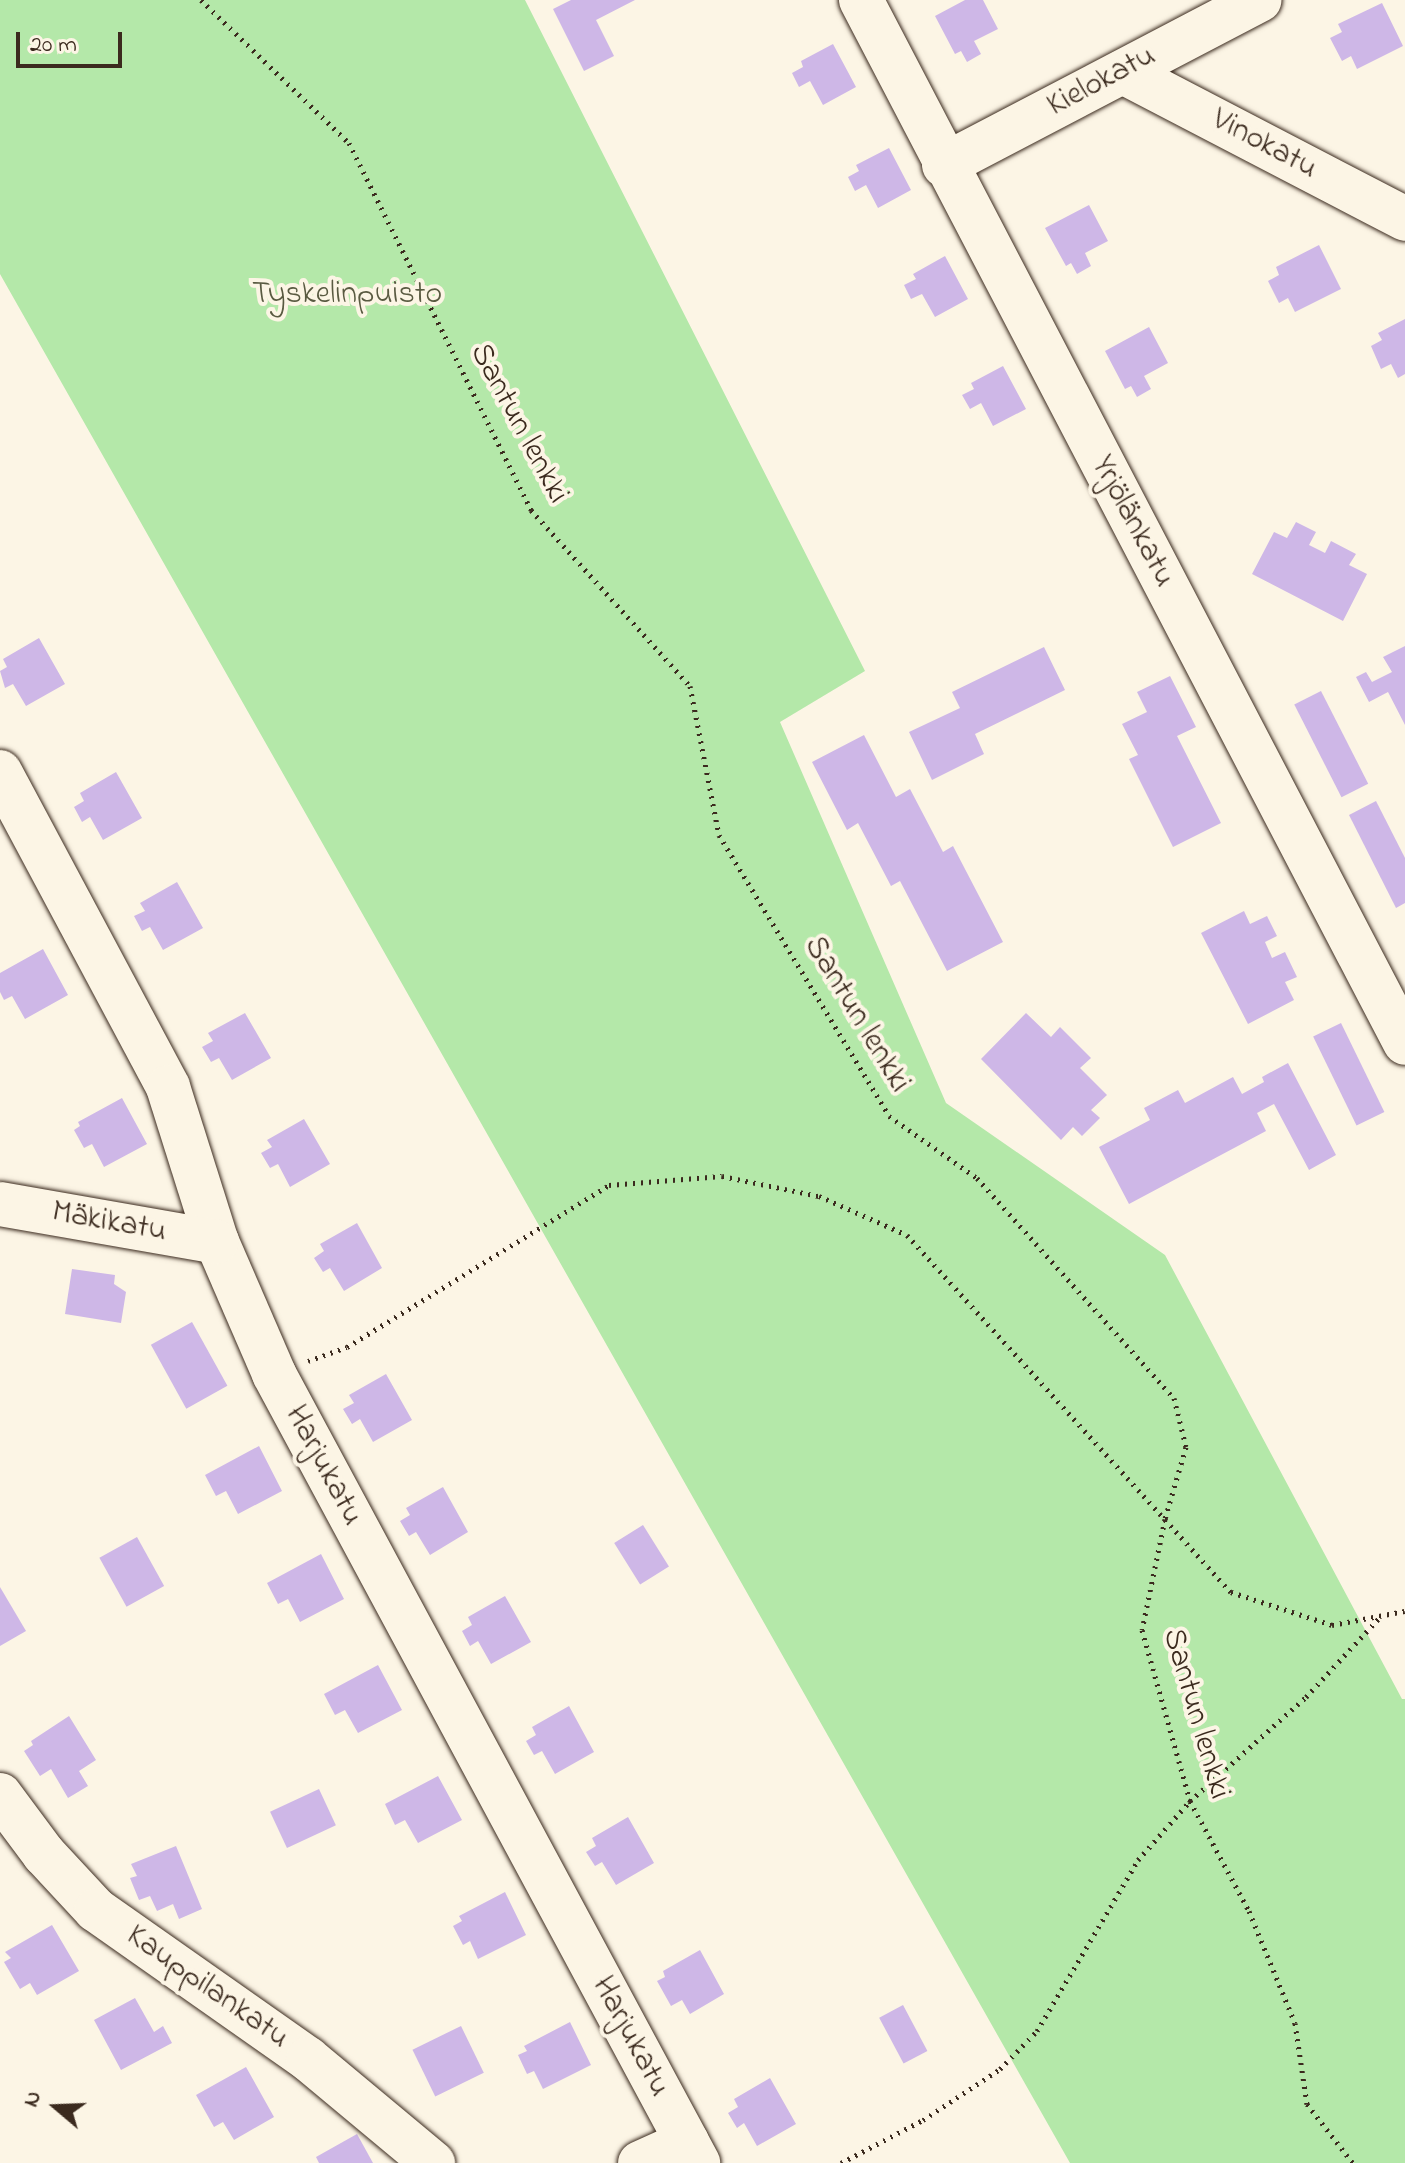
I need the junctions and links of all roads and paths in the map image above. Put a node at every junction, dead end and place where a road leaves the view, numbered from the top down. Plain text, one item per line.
1 (201, 0) edge
2 (861, 0) edge
3 (1259, 0) edge
4 (1123, 72) junction
5 (944, 165) junction
6 (1405, 219) edge
7 (0, 772) edge
8 (1405, 1043) edge
9 (0, 1204) edge
10 (217, 1242) junction
11 (274, 1374) junction
12 (1165, 1519) junction
13 (1405, 1611) edge
14 (1381, 1616) junction
15 (0, 1795) edge
16 (1190, 1801) junction
17 (693, 2152) edge
18 (433, 2163) edge
19 (640, 2163) edge
20 (841, 2163) edge
21 (1353, 2163) edge

1 - 12 path, Santun lenkki
2 - 5 street, Yrjölänkatu
3 - 4 street, Kielokatu
4 - 5 street, Kielokatu
4 - 6 street, Vinokatu
5 - 8 street, Yrjölänkatu
7 - 10 street, Harjukatu
9 - 10 street, Mäkikatu
10 - 11 street, Harjukatu
11 - 12 path
11 - 17 street, Harjukatu
12 - 14 path
12 - 16 path, Santun lenkki
13 - 14 path
14 - 16 path
15 - 18 street, Kauppilankatu
16 - 20 path
16 - 21 path, Santun lenkki
17 - 19 street

